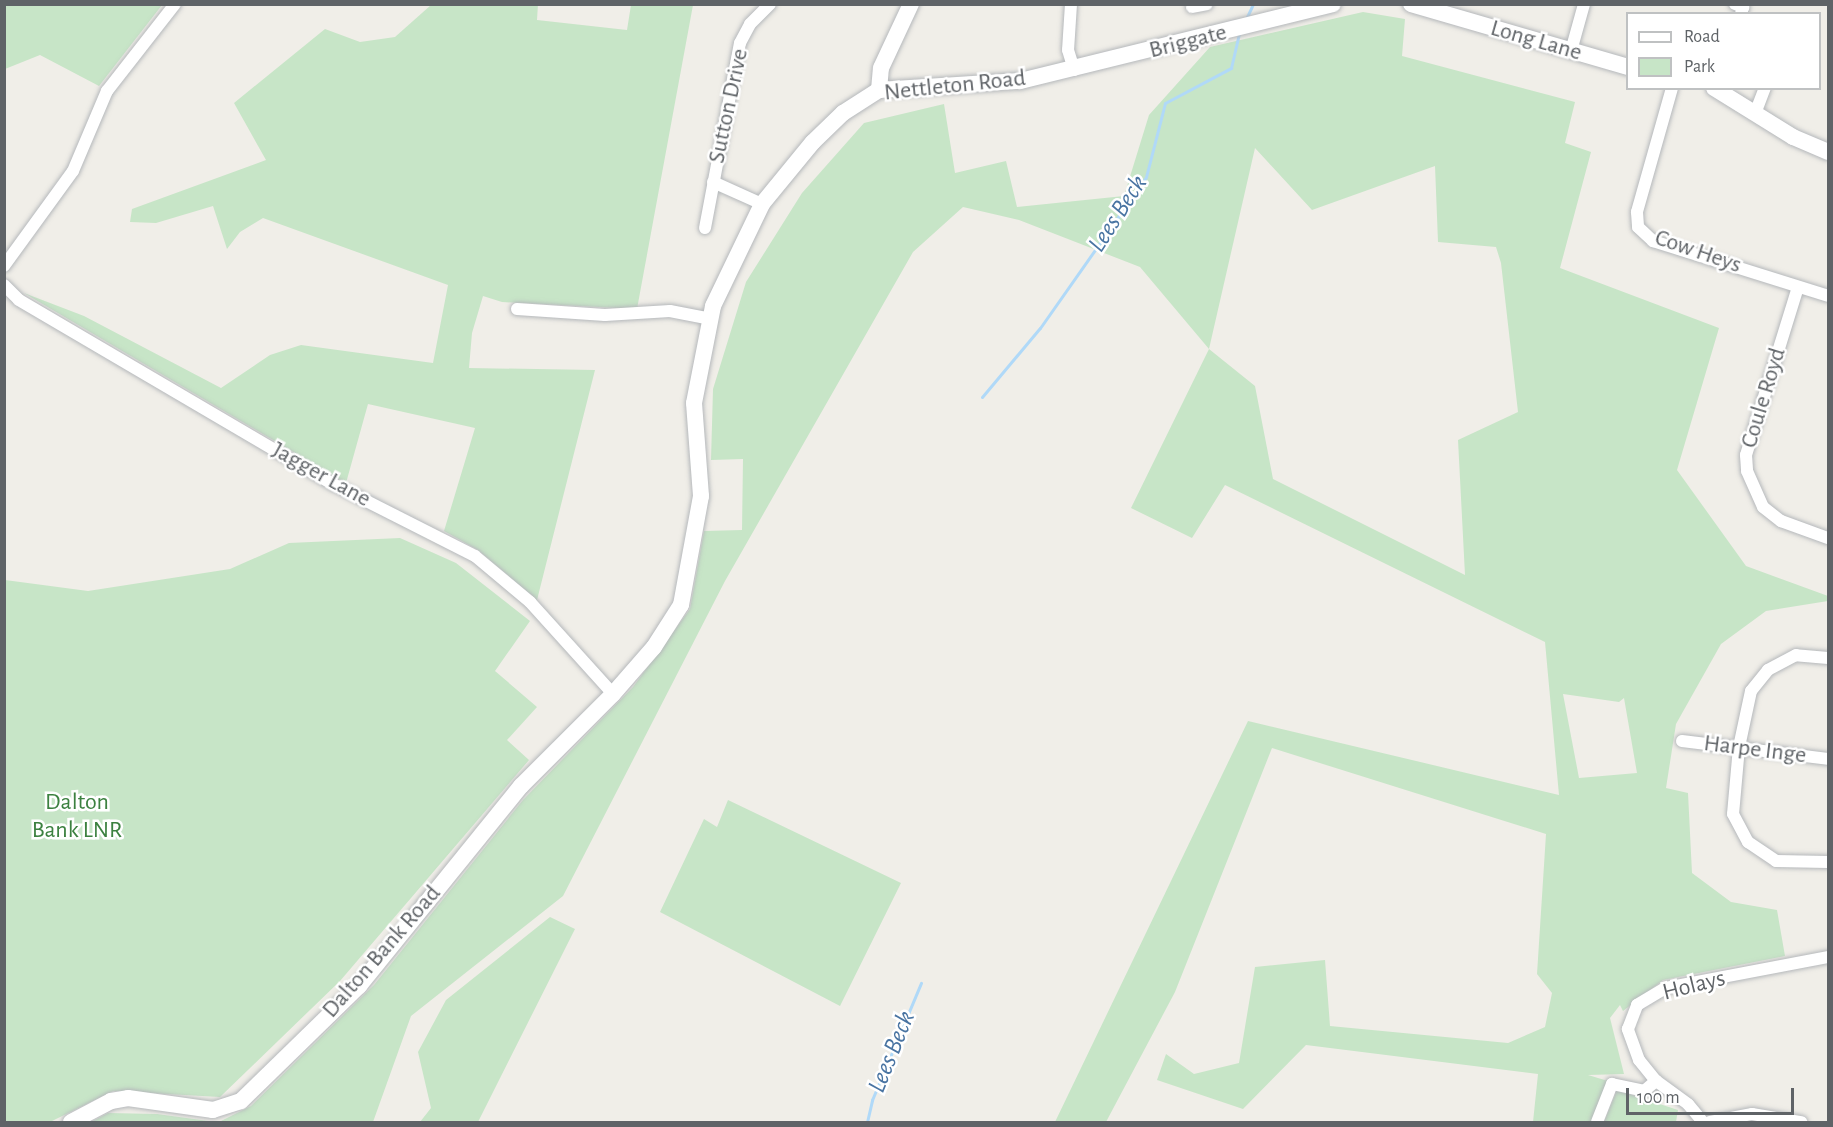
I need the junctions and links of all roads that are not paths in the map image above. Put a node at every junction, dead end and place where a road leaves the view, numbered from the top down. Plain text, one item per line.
1 (175, 4) edge
2 (770, 4) edge
3 (912, 4) edge
4 (1071, 4) edge
5 (1208, 4) edge
6 (1333, 4) edge
7 (1410, 4) edge
8 (1584, 4) edge
9 (1192, 7) dead end
10 (1304, 9) edge
11 (1571, 51) junction
12 (1626, 66) edge
13 (1074, 70) junction
14 (879, 90) junction
15 (1671, 90) edge
16 (1717, 90) edge
17 (1763, 90) edge
18 (1756, 111) junction
19 (1828, 152) edge
20 (713, 182) junction
21 (762, 204) junction
22 (705, 228) dead end
23 (4, 266) edge
24 (4, 285) edge
25 (1798, 287) junction
26 (1828, 296) edge
27 (517, 309) dead end
28 (711, 320) junction
29 (1828, 538) edge
30 (1828, 658) edge
31 (614, 694) junction
32 (1682, 741) dead end
33 (1739, 747) junction
34 (1828, 759) edge
35 (1828, 862) edge
36 (1828, 957) edge
37 (1656, 1082) junction
38 (71, 1122) edge
39 (1597, 1122) edge
40 (1703, 1122) edge
41 (1710, 1122) edge
42 (1801, 1122) edge

1 - 23 street
2 - 20 street, Sutton Drive
3 - 14 street
4 - 13 street
5 - 9 street
6 - 10 street, Briggate
7 - 11 street, Long Lane
8 - 11 street
10 - 13 street, Briggate
11 - 12 street, Long Lane
13 - 14 street, Nettleton Road
14 - 21 street, Nettleton Road
15 - 25 street, Cow Heys
16 - 18 street
17 - 18 street
18 - 19 street
20 - 21 street, Sutton Drive
20 - 22 street, Sutton Drive
21 - 28 street, Nettleton Road
24 - 31 street, Jagger Lane
25 - 26 street, Cow Heys
25 - 29 street, Coule Royd
27 - 28 street
28 - 31 street, Nettleton Road
30 - 33 street
31 - 38 street, Dalton Bank Road
32 - 33 street, Harpe Inge
33 - 34 street, Harpe Inge
33 - 35 street
36 - 37 street, Holays
37 - 39 street
37 - 40 street, Holays
41 - 42 street

